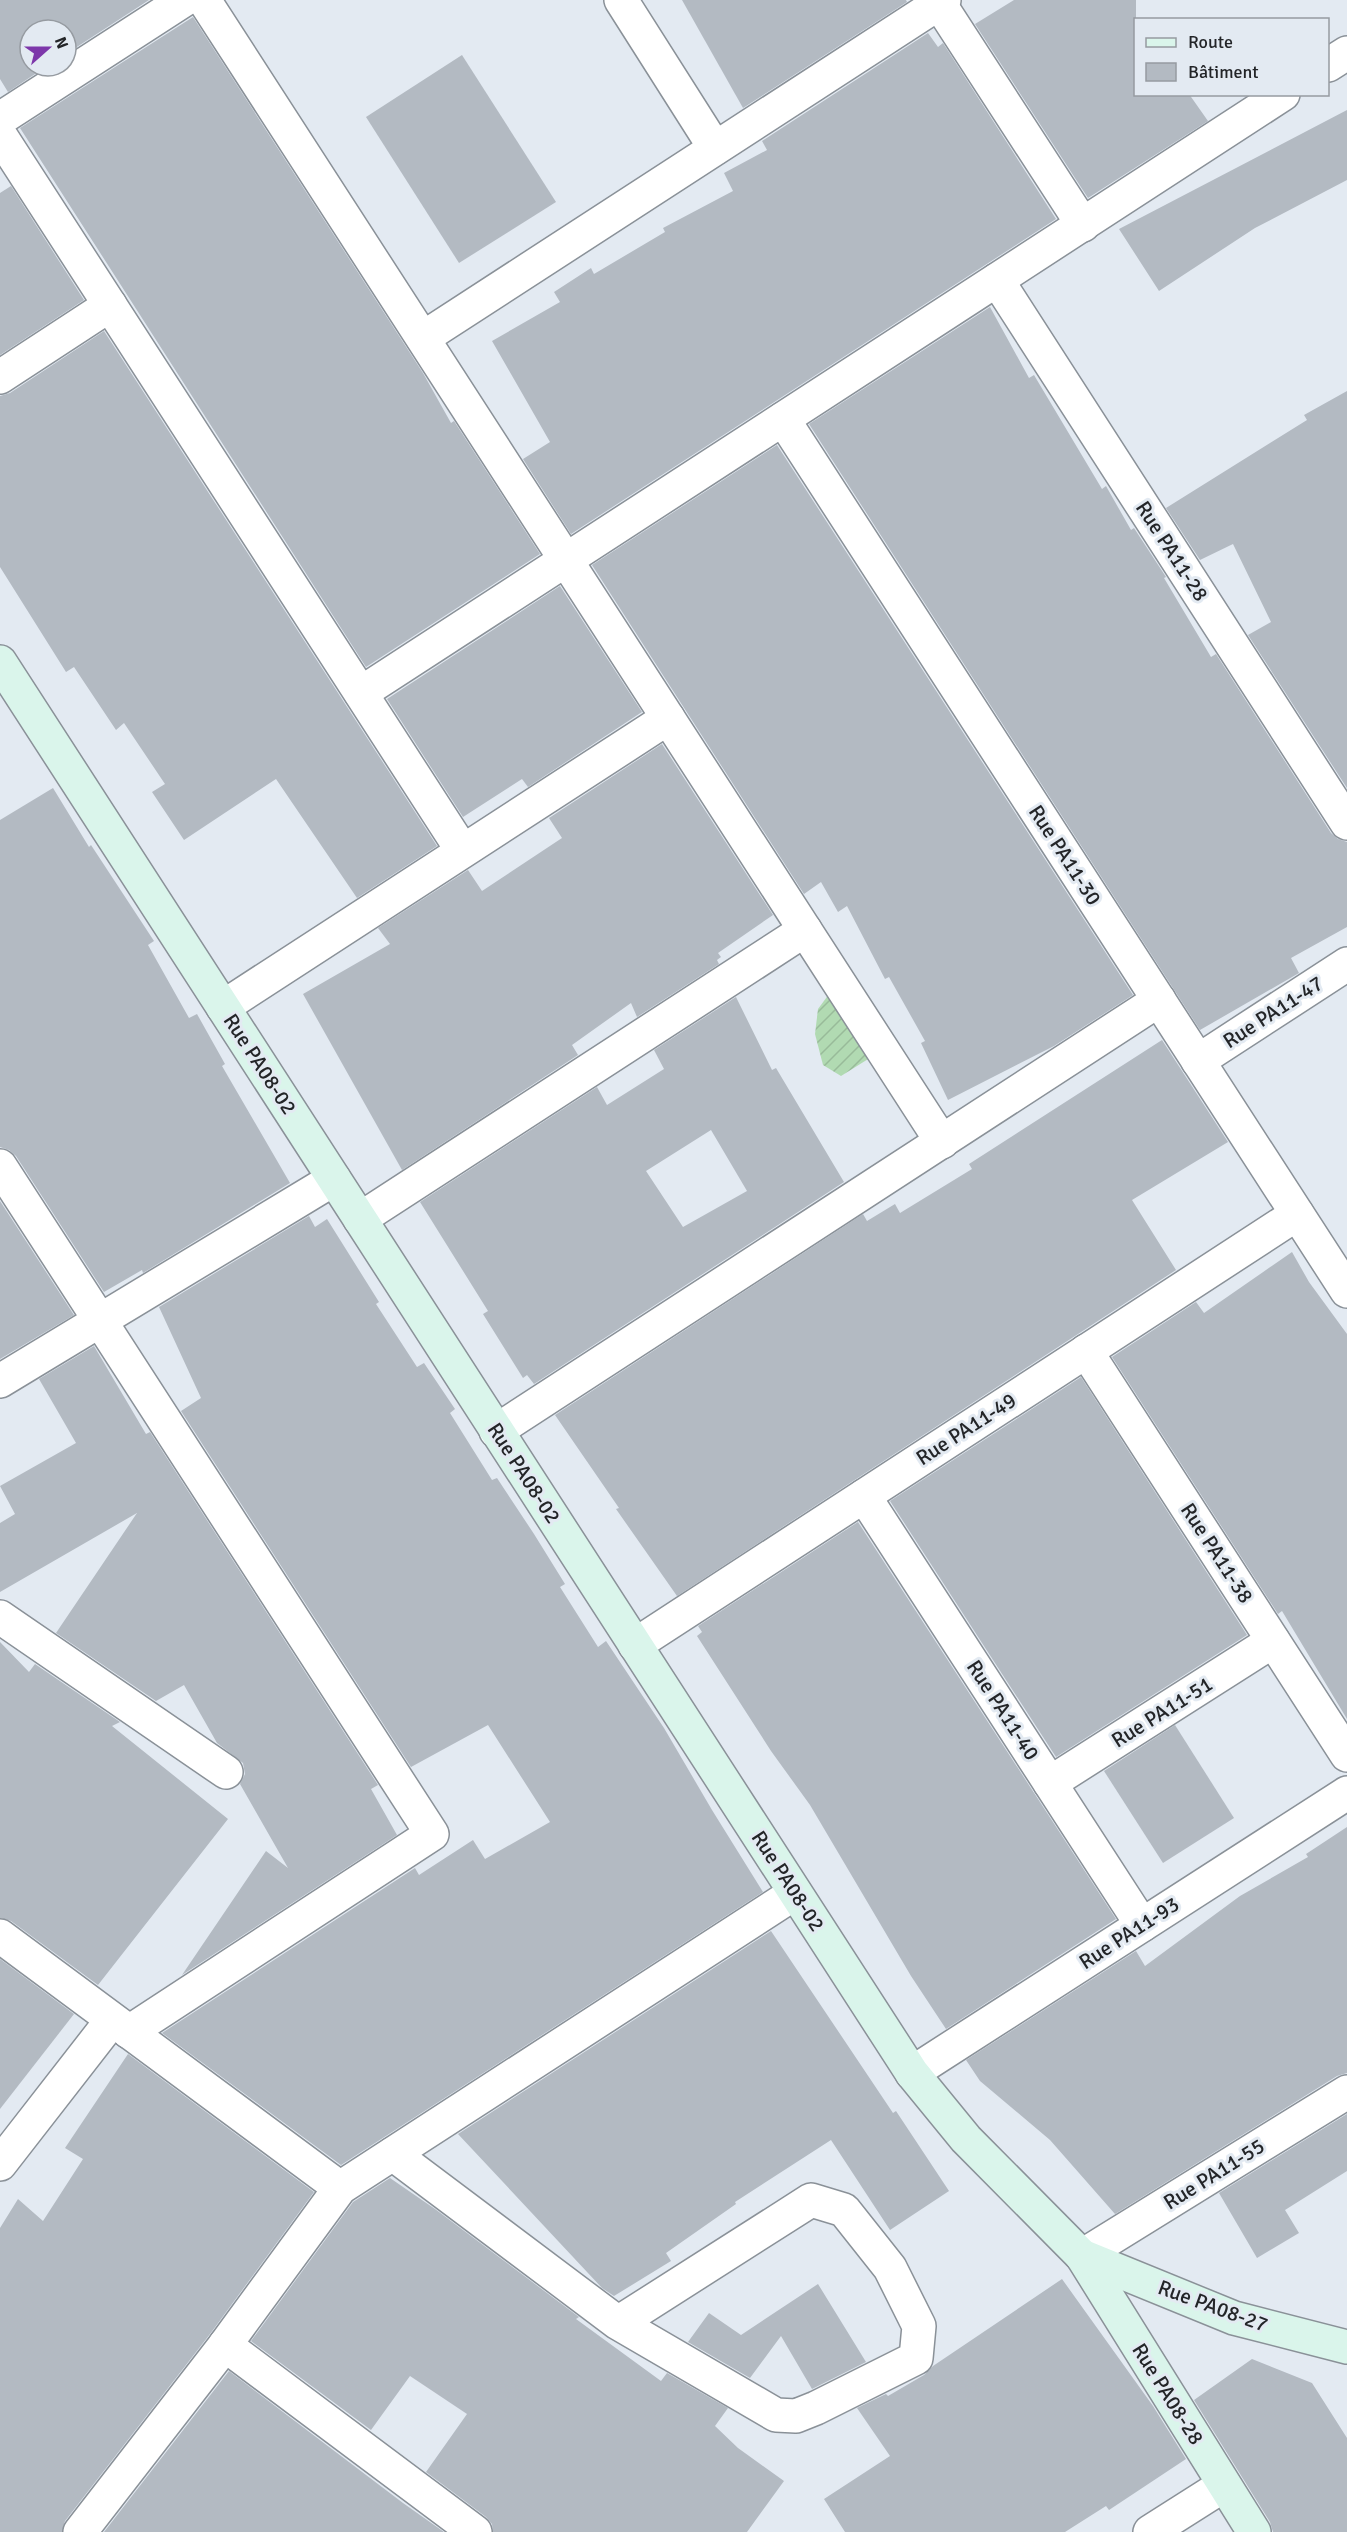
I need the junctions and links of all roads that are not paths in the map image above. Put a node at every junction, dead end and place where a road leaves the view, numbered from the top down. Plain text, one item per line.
1 (184, 0) edge
2 (204, 0) edge
3 (621, 0) edge
4 (940, 1) edge
5 (1347, 53) edge
6 (1329, 65) edge
7 (1280, 96) edge
8 (0, 119) edge
9 (0, 135) edge
10 (715, 148) junction
11 (1083, 225) junction
12 (996, 280) junction
13 (110, 305) junction
14 (423, 338) junction
15 (0, 377) edge
16 (783, 419) junction
17 (566, 560) junction
18 (0, 662) edge
19 (361, 693) junction
20 (668, 718) junction
21 (1347, 823) edge
22 (462, 850) junction
23 (805, 930) junction
24 (1347, 964) edge
25 (1159, 1000) junction
26 (223, 1007) junction
27 (1198, 1061) junction
28 (942, 1142) junction
29 (0, 1166) edge
30 (334, 1179) junction
31 (1297, 1214) junction
32 (360, 1220) junction
33 (1347, 1291) edge
34 (100, 1320) junction
35 (1086, 1351) junction
36 (0, 1381) edge
37 (496, 1431) junction
38 (864, 1496) junction
39 (0, 1617) edge
40 (1273, 1641) junction
41 (634, 1645) junction
42 (1347, 1755) edge
43 (226, 1772) dead end
44 (1050, 1783) junction
45 (1347, 1793) edge
46 (795, 1893) junction
47 (1142, 1925) junction
48 (0, 1936) edge
49 (121, 2026) junction
50 (912, 2073) junction
51 (1347, 2092) edge
52 (393, 2154) junction
53 (0, 2164) edge
54 (340, 2188) junction
55 (1082, 2256) junction
56 (618, 2323) junction
57 (225, 2345) junction
58 (1347, 2347) edge
59 (1224, 2485) junction
60 (80, 2532) edge
61 (475, 2532) edge
62 (1150, 2532) edge
63 (1254, 2532) edge

1 - 8 street
2 - 14 street
3 - 10 street
4 - 10 street
4 - 11 street
5 - 6 street
7 - 11 street
9 - 13 street
10 - 14 street
11 - 12 street
12 - 16 street
12 - 21 street, Rue PA11-28
13 - 15 street
13 - 19 street
14 - 17 street
16 - 17 street
16 - 25 street, Rue PA11-30
17 - 19 street
17 - 20 street
18 - 26 street, Rue PA08-02
19 - 22 street
20 - 22 street
20 - 23 street
22 - 26 street
23 - 28 street
23 - 32 street
24 - 27 street, Rue PA11-47
25 - 27 street, Rue PA11-30
25 - 28 street
26 - 30 street, Rue PA08-02
27 - 31 street, Rue PA11-30
28 - 37 street
29 - 34 street
30 - 32 street, Rue PA08-02
30 - 34 street
31 - 33 street, Rue PA11-30
31 - 35 street, Rue PA11-49
32 - 37 street, Rue PA08-02
34 - 36 street
34 - 49 street
35 - 38 street, Rue PA11-49
35 - 40 street, Rue PA11-38
37 - 41 street, Rue PA08-02
38 - 41 street, Rue PA11-49
38 - 44 street, Rue PA11-40
39 - 43 street
40 - 42 street, Rue PA11-38
40 - 44 street, Rue PA11-51
41 - 46 street, Rue PA08-02
44 - 47 street, Rue PA11-40
45 - 47 street, Rue PA11-93
46 - 50 street, Rue PA08-02
46 - 52 street
47 - 50 street, Rue PA11-93
48 - 49 street
49 - 53 street
49 - 54 street
50 - 55 street, Rue PA08-02
51 - 55 street, Rue PA11-55
52 - 54 street
52 - 56 street
54 - 57 street
55 - 58 street, Rue PA08-27
55 - 59 street, Rue PA08-28
56 - 56 street
57 - 60 street
57 - 61 street
59 - 62 street
59 - 63 street, Rue PA08-28

